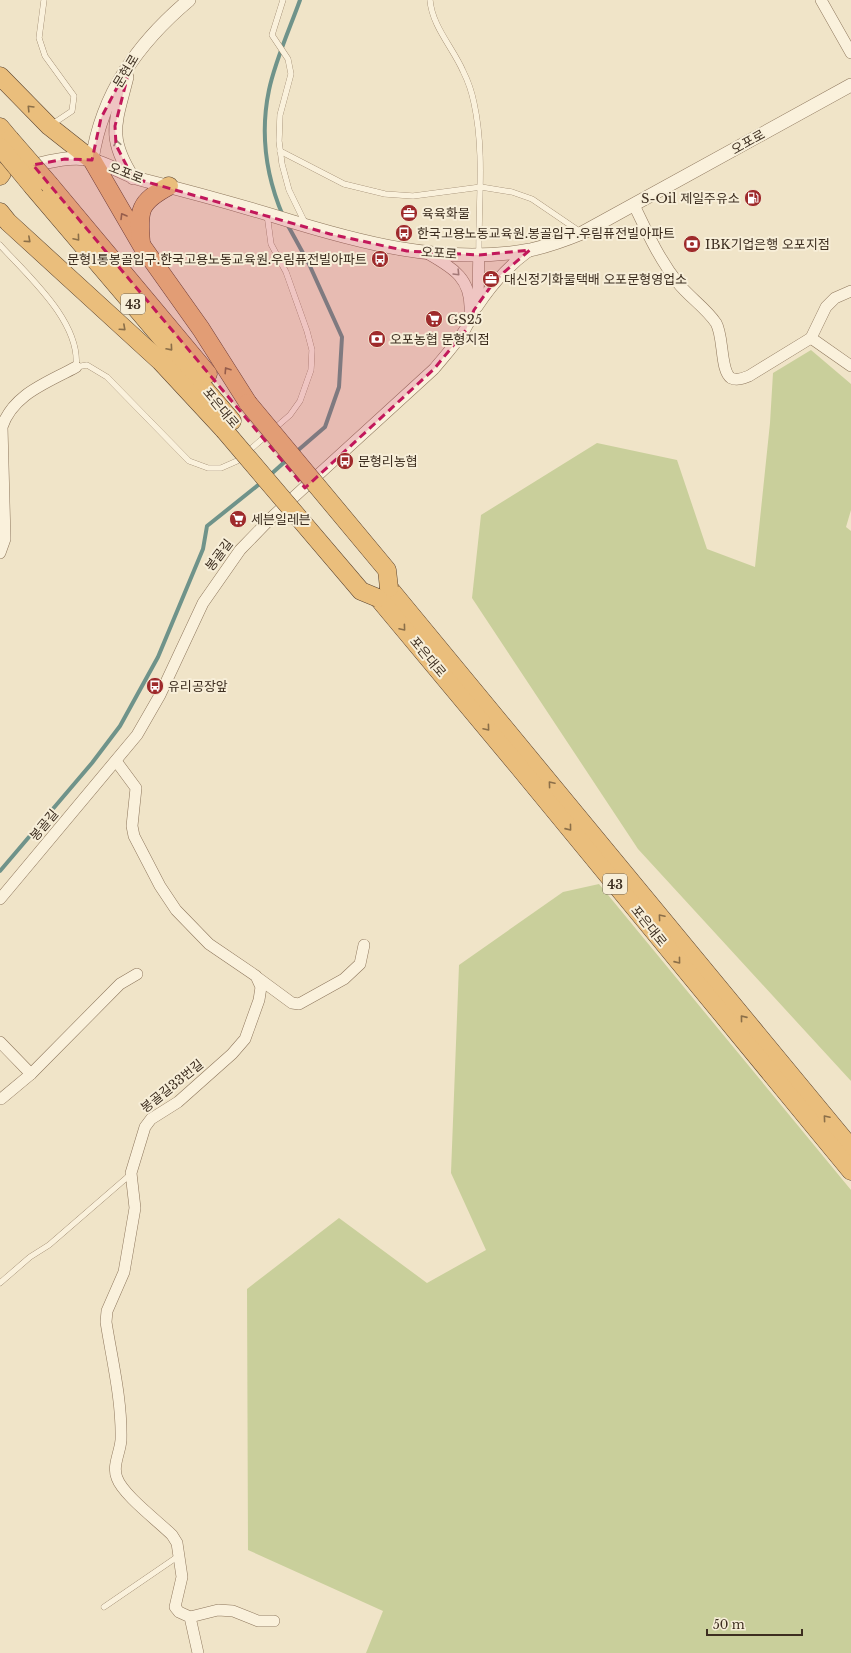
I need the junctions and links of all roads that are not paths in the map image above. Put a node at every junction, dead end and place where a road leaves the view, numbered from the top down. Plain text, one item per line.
1 (44, 0) edge
2 (189, 0) edge
3 (283, 0) edge
4 (430, 0) edge
5 (822, 0) edge
6 (851, 53) edge
7 (132, 59) junction
8 (0, 76) edge
9 (851, 85) edge
10 (49, 126) junction
11 (3, 138) edge
12 (280, 151) junction
13 (92, 160) junction
14 (0, 174) edge
15 (133, 178) junction
16 (169, 186) junction
17 (481, 187) junction
18 (634, 205) junction
19 (0, 212) edge
20 (271, 215) junction
21 (307, 227) junction
22 (582, 233) junction
23 (0, 245) edge
24 (142, 246) junction
25 (530, 250) junction
26 (424, 252) junction
27 (479, 255) junction
28 (851, 291) edge
29 (474, 310) junction
30 (469, 322) junction
31 (811, 338) junction
32 (851, 366) edge
33 (76, 367) junction
34 (236, 416) junction
35 (2, 470) edge
36 (0, 553) edge
37 (383, 593) junction
38 (116, 760) junction
39 (0, 899) edge
40 (364, 945) dead end
41 (137, 974) dead end
42 (256, 976) junction
43 (0, 1042) edge
44 (31, 1074) junction
45 (1, 1099) dead end
46 (851, 1148) edge
47 (851, 1171) edge
48 (131, 1173) junction
49 (0, 1283) edge
50 (180, 1555) junction
51 (104, 1607) dead end
52 (190, 1616) junction
53 (274, 1621) dead end
54 (198, 1653) edge

1 - 10 lane
2 - 7 street, 문현로
3 - 12 lane
4 - 17 lane
5 - 6 street
7 - 13 street, 문현로
15 -> 7 street
10 -> 8 highway
9 - 18 street, 오포로
10 - 13 highway
11 - 34 highway, 포은대로 / 43, bridge
12 - 17 lane
12 - 21 lane
13 - 14 street, 오포로
13 - 15 street, 오포로
24 -> 13 highway
15 - 16 street, 오포로
16 - 20 street, 오포로
16 - 24 highway
17 - 22 lane
17 - 27 lane
18 - 22 street, 오포로
18 - 31 street
19 -> 34 highway
20 - 21 street, 오포로
20 - 33 lane
21 - 26 street, 오포로
22 - 25 street, 오포로
23 - 33 lane
34 -> 24 highway
25 - 27 street, 오포로
25 - 29 street
26 - 27 street, 오포로
26 -> 30 street
27 - 29 street, 봉골길
28 - 31 street
29 - 30 street, 봉골길
30 - 38 street, 봉골길
31 - 32 street
33 - 35 street
34 - 37 highway, bridge
34 - 37 highway, bridge
35 - 36 street
46 -> 37 highway, 포은대로 / 43
37 -> 47 highway, 포은대로 / 43
38 - 39 street, 봉골길
38 - 42 street
40 - 42 street
41 - 44 street
42 - 48 street, 봉골길33번길
43 - 44 street
44 - 45 street
48 - 49 lane
48 - 50 street, 봉골길33번길
50 - 51 lane
50 - 52 street, 봉골길33번길
52 - 53 street
52 - 54 street

